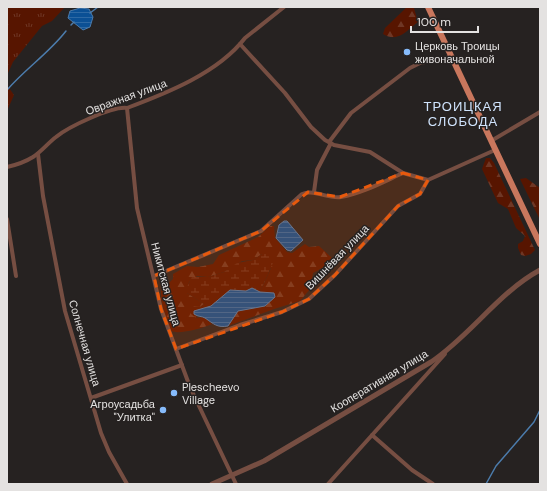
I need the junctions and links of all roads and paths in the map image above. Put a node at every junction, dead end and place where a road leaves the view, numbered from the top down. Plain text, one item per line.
1 (284, 7) edge
2 (428, 7) edge
3 (240, 44) junction
4 (451, 57) junction
5 (127, 108) junction
6 (540, 112) edge
7 (491, 140) junction
8 (330, 143) junction
9 (495, 150) junction
10 (38, 154) junction
11 (7, 167) edge
12 (403, 174) junction
13 (428, 180) junction
14 (314, 192) junction
15 (7, 219) edge
16 (540, 244) edge
17 (540, 270) edge
18 (16, 276) dead end
19 (154, 276) junction
20 (176, 349) junction
21 (447, 352) junction
22 (182, 365) junction
23 (91, 398) junction
24 (372, 435) junction
25 (232, 476) junction
26 (127, 484) edge
27 (212, 484) edge
28 (236, 484) edge
29 (328, 484) edge
30 (433, 484) edge

1 - 3 street, Овражная улица
2 - 4 main road
3 - 5 street, Овражная улица
3 - 8 street
4 - 7 main road
4 - 8 street
5 - 10 street, Овражная улица
5 - 19 street, Никитская улица
6 - 7 street
7 - 9 main road
8 - 12 street
8 - 14 street
9 - 13 street
9 - 16 main road
10 - 11 street, Овражная улица
10 - 23 street, Солнечная улица
12 - 13 street
12 - 14 street
13 - 20 street, Вишнёвая улица
14 - 19 street
15 - 18 street
17 - 21 street, Кооперативная улица
19 - 20 street, Никитская улица
20 - 22 street, Никитская улица
21 - 24 street
21 - 25 street, Кооперативная улица
22 - 23 street
22 - 25 street, Никитская улица
23 - 26 street, Солнечная улица
24 - 29 street
24 - 30 street
25 - 27 street, Кооперативная улица
25 - 28 street, Никитская улица

